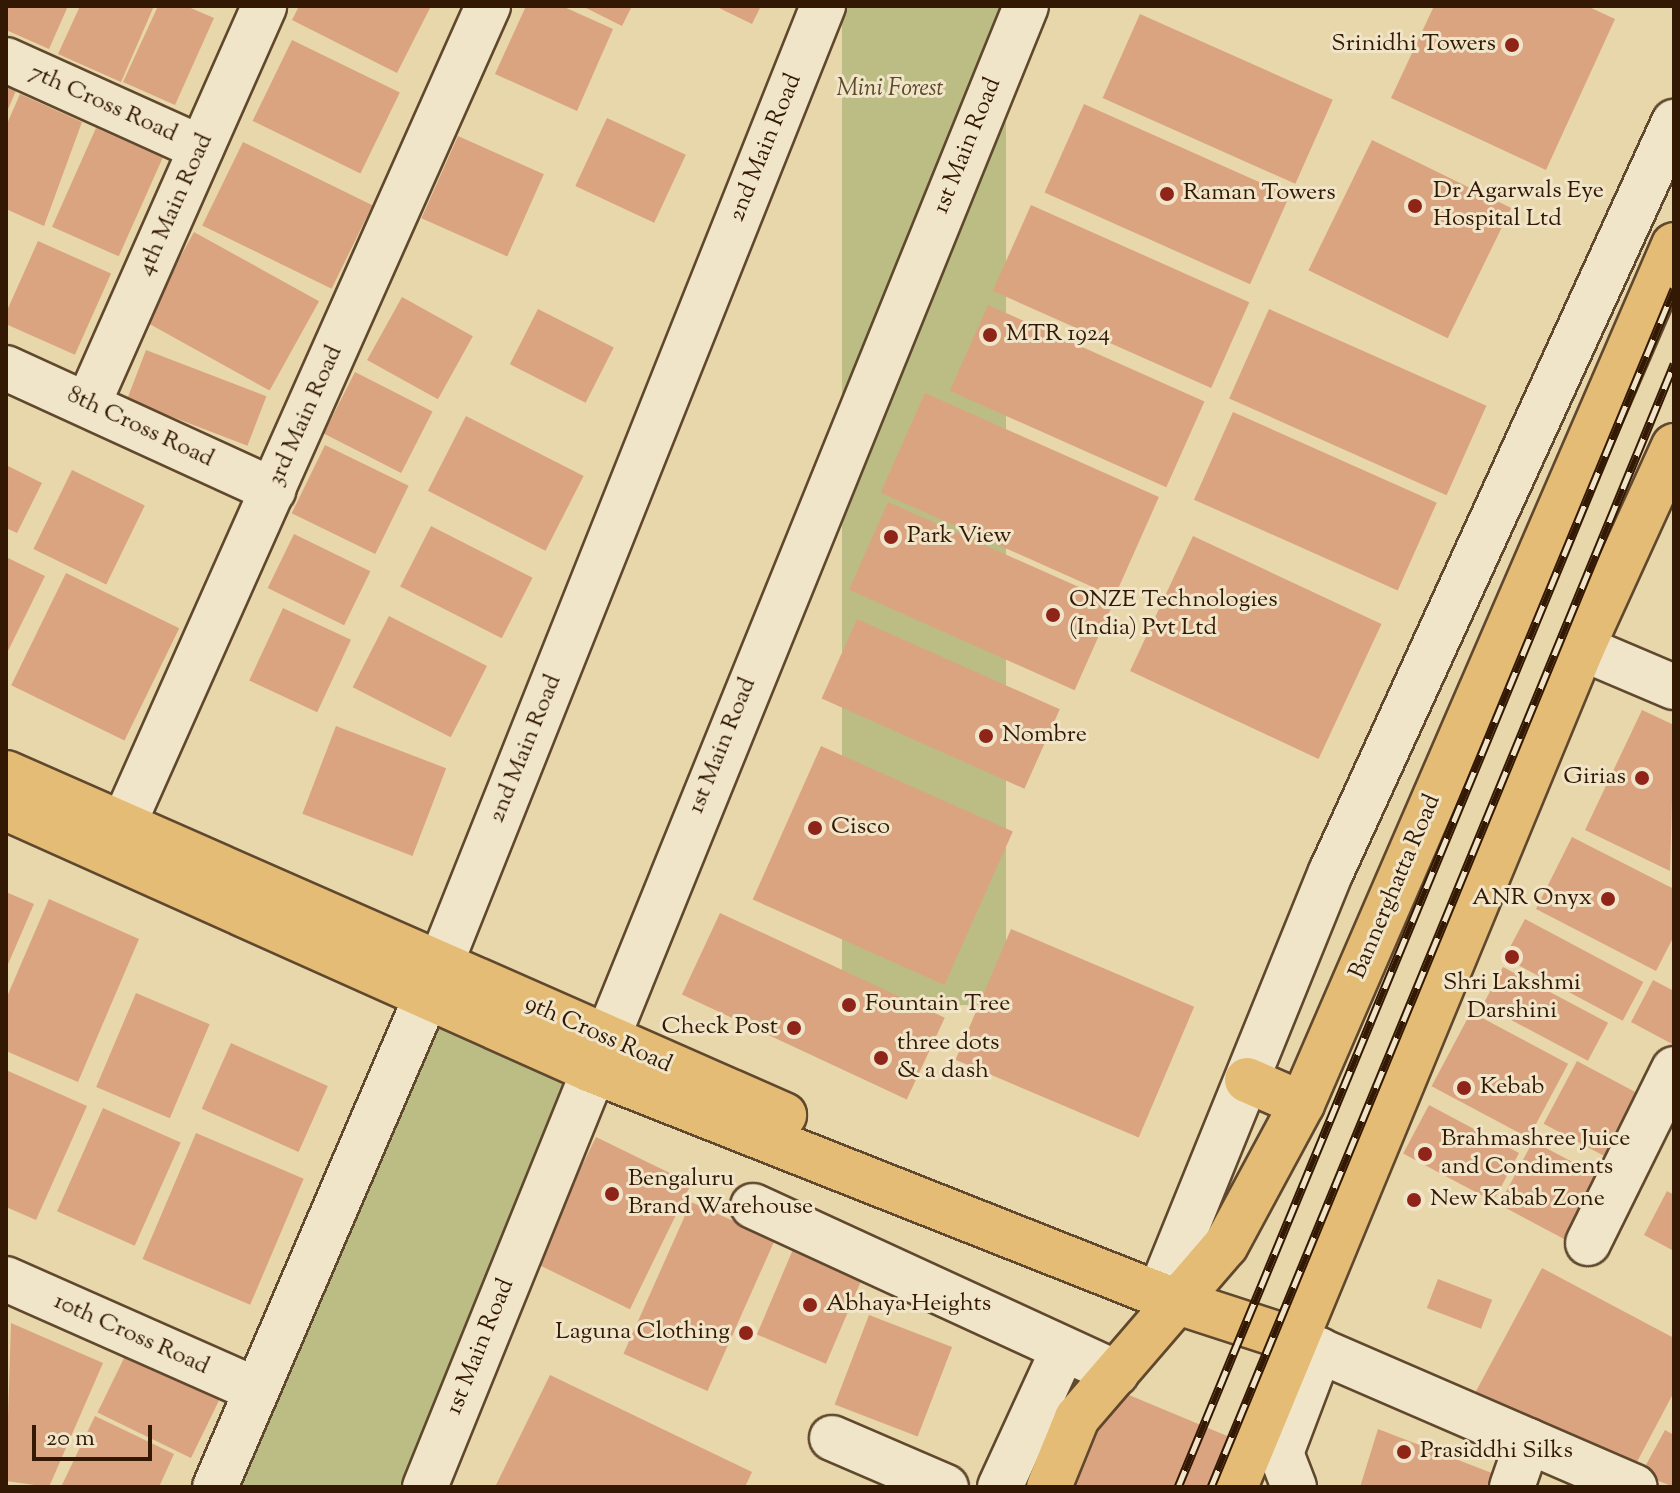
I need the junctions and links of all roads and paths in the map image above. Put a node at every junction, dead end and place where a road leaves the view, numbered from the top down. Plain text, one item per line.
1 (264, 6) edge
2 (488, 6) edge
3 (823, 6) edge
4 (1026, 6) edge
5 (6, 60) edge
6 (1674, 122) edge
7 (201, 148) junction
8 (1674, 245) edge
9 (6, 368) edge
10 (88, 404) junction
11 (1674, 447) edge
12 (273, 490) junction
13 (1582, 648) junction
14 (1674, 687) edge
15 (6, 773) edge
16 (6, 808) edge
17 (123, 825) junction
18 (433, 982) junction
19 (597, 1054) junction
20 (1674, 1069) edge
21 (1247, 1080) junction
22 (1302, 1104) junction
23 (753, 1206) dead end
24 (1588, 1243) dead end
25 (6, 1279) edge
26 (1181, 1286) junction
27 (1307, 1345) junction
28 (1063, 1350) junction
29 (1116, 1373) junction
30 (256, 1390) junction
31 (832, 1438) dead end
32 (1528, 1441) junction
33 (215, 1487) edge
34 (425, 1487) edge
35 (946, 1487) edge
36 (1000, 1487) edge
37 (1049, 1487) edge
38 (1235, 1487) edge
39 (1294, 1487) edge
40 (1512, 1487) edge
41 (1635, 1487) edge

1 - 7 street, 4th Main Road
2 - 12 street, 3rd Main Road
3 - 18 street, 2nd Main Road
4 - 19 street, 1st Main Road
5 - 7 street, 7th Cross Road
6 - 21 street
7 - 10 street, 4th Main Road
8 - 22 main road, Bannerghatta Road
9 - 10 street, 8th Cross Road
10 - 12 street, 8th Cross Road
11 - 13 main road
12 - 17 street, 3rd Main Road
13 - 14 street
13 - 27 main road
15 - 17 main road, 9th Cross Road
16 - 18 main road, 9th Cross Road
17 - 18 main road, 9th Cross Road
18 - 19 main road, 9th Cross Road
18 - 30 street, 2nd Main Road
19 - 26 main road, 9th Cross Road
19 - 34 street, 1st Main Road
20 - 24 street
21 - 22 main road
21 - 26 street
22 - 26 main road, Bannerghatta Road
23 - 28 street
25 - 30 street, 10th Cross Road
26 - 27 main road, 9th Cross Road
26 - 29 main road, Bannerghatta Road
27 - 32 street
27 - 38 main road
27 - 39 street
28 - 29 street
28 - 36 street
29 - 37 main road, Bannerghatta Road
30 - 33 street, 2nd Main Road
31 - 35 street
32 - 40 street
32 - 41 street

